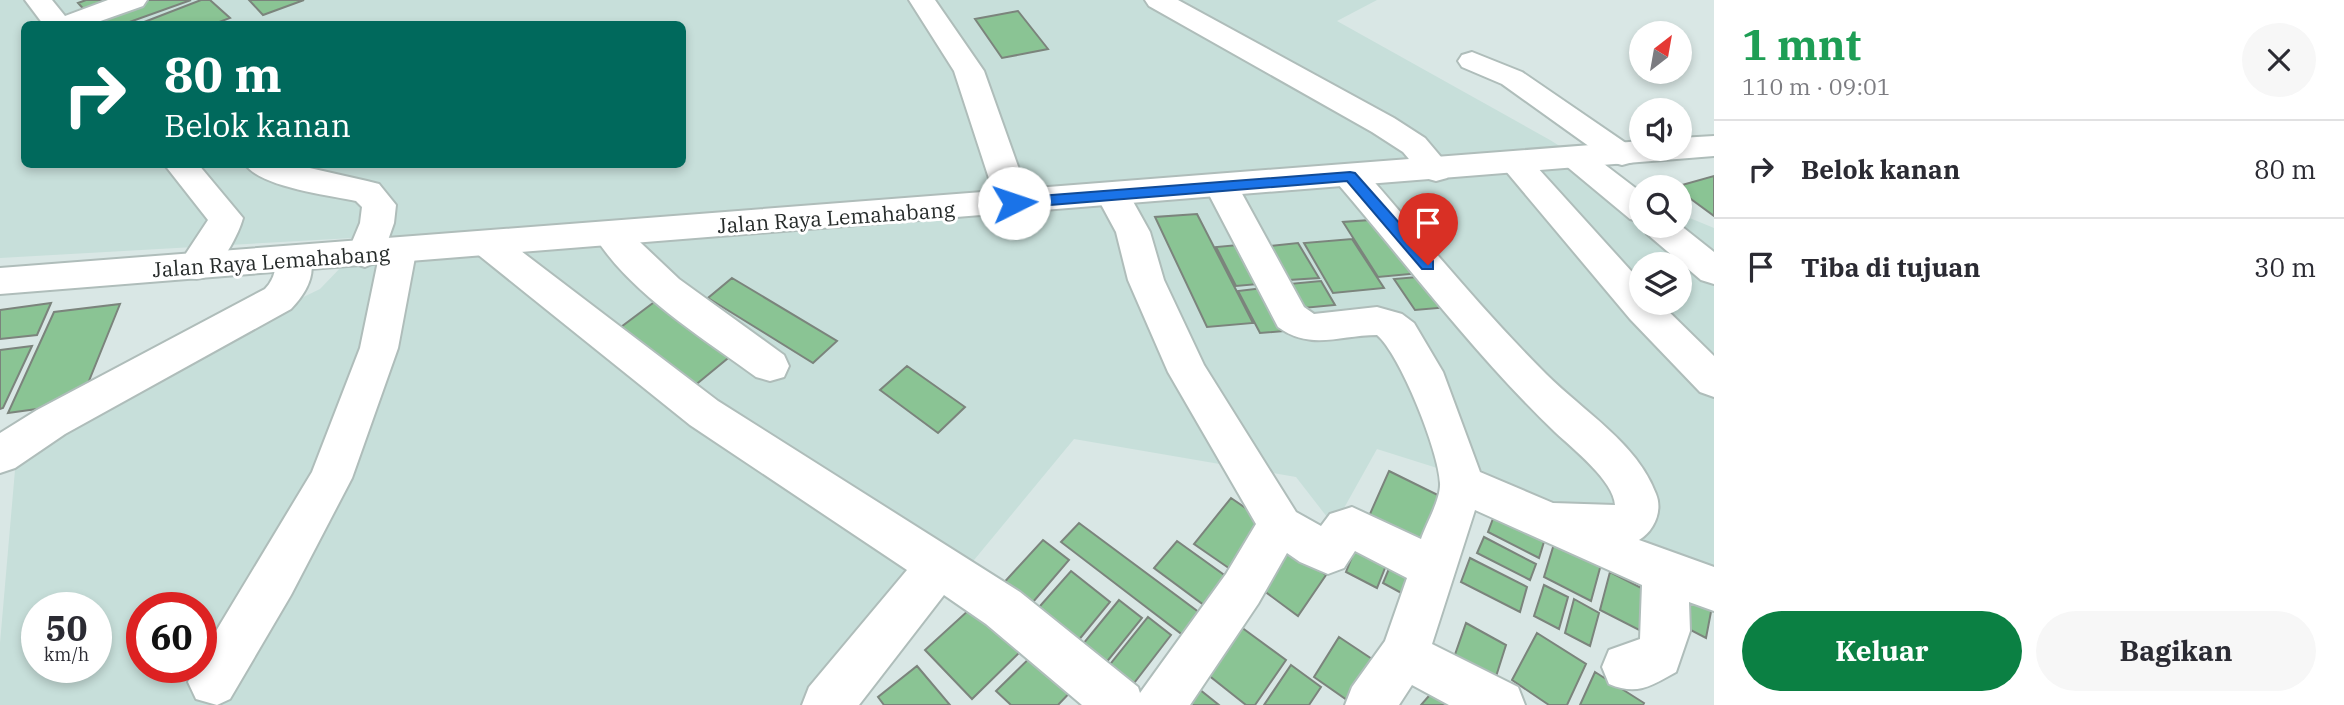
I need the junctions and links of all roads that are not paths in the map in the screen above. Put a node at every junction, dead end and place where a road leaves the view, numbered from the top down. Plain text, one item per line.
1 (38, 0) edge
2 (134, 0) edge
3 (922, 0) edge
4 (1157, 0) edge
5 (55, 21) edge
6 (75, 21) edge
7 (1472, 61) dead end
8 (1714, 146) edge
9 (1622, 155) junction
10 (1576, 158) junction
11 (1516, 163) junction
12 (183, 168) edge
13 (270, 168) edge
14 (1436, 170) junction
15 (355, 172) edge
16 (1350, 176) junction
17 (1222, 187) junction
18 (1113, 195) junction
19 (1629, 201) edge
20 (1014, 203) junction
21 (611, 235) junction
22 (1674, 238) edge
23 (488, 244) junction
24 (382, 253) junction
25 (295, 260) junction
26 (195, 267) junction
27 (1714, 271) edge
28 (0, 281) edge
29 (770, 366) dead end
30 (1714, 381) edge
31 (0, 455) edge
32 (1462, 484) junction
33 (1552, 523) junction
34 (1282, 528) junction
35 (939, 566) junction
36 (1433, 568) junction
37 (1665, 573) junction
38 (1714, 589) edge
39 (1404, 655) junction
40 (1626, 667) dead end
41 (217, 675) edge
42 (827, 705) edge
43 (1120, 705) edge
44 (1160, 705) edge
45 (1370, 705) edge
46 (1500, 705) edge

1 - 5 street
2 - 6 street
3 - 20 street
4 - 14 street
7 - 9 street
8 - 9 street, Jalan Raya Lemahabang
9 - 10 street, Jalan Raya Lemahabang
10 - 11 street, Jalan Raya Lemahabang
10 - 19 street
11 - 14 street, Jalan Raya Lemahabang
11 - 30 street
12 - 26 street
13 - 15 street
14 - 16 street, Jalan Raya Lemahabang
15 - 24 street
16 - 17 street, Jalan Raya Lemahabang
16 - 33 street
17 - 18 street, Jalan Raya Lemahabang
17 - 32 street
18 - 20 street, Jalan Raya Lemahabang
18 - 34 street
20 - 21 street, Jalan Raya Lemahabang
21 - 23 street, Jalan Raya Lemahabang
21 - 29 street
22 - 27 street
23 - 24 street, Jalan Raya Lemahabang
23 - 35 street
24 - 25 street, Jalan Raya Lemahabang
24 - 41 street
25 - 26 street, Jalan Raya Lemahabang
25 - 31 street
26 - 28 street, Jalan Raya Lemahabang
32 - 33 street
32 - 36 street
33 - 37 street
34 - 36 street
34 - 44 street
35 - 42 street
35 - 43 street
36 - 39 street
37 - 38 street
37 - 40 street
39 - 45 street
39 - 46 street

